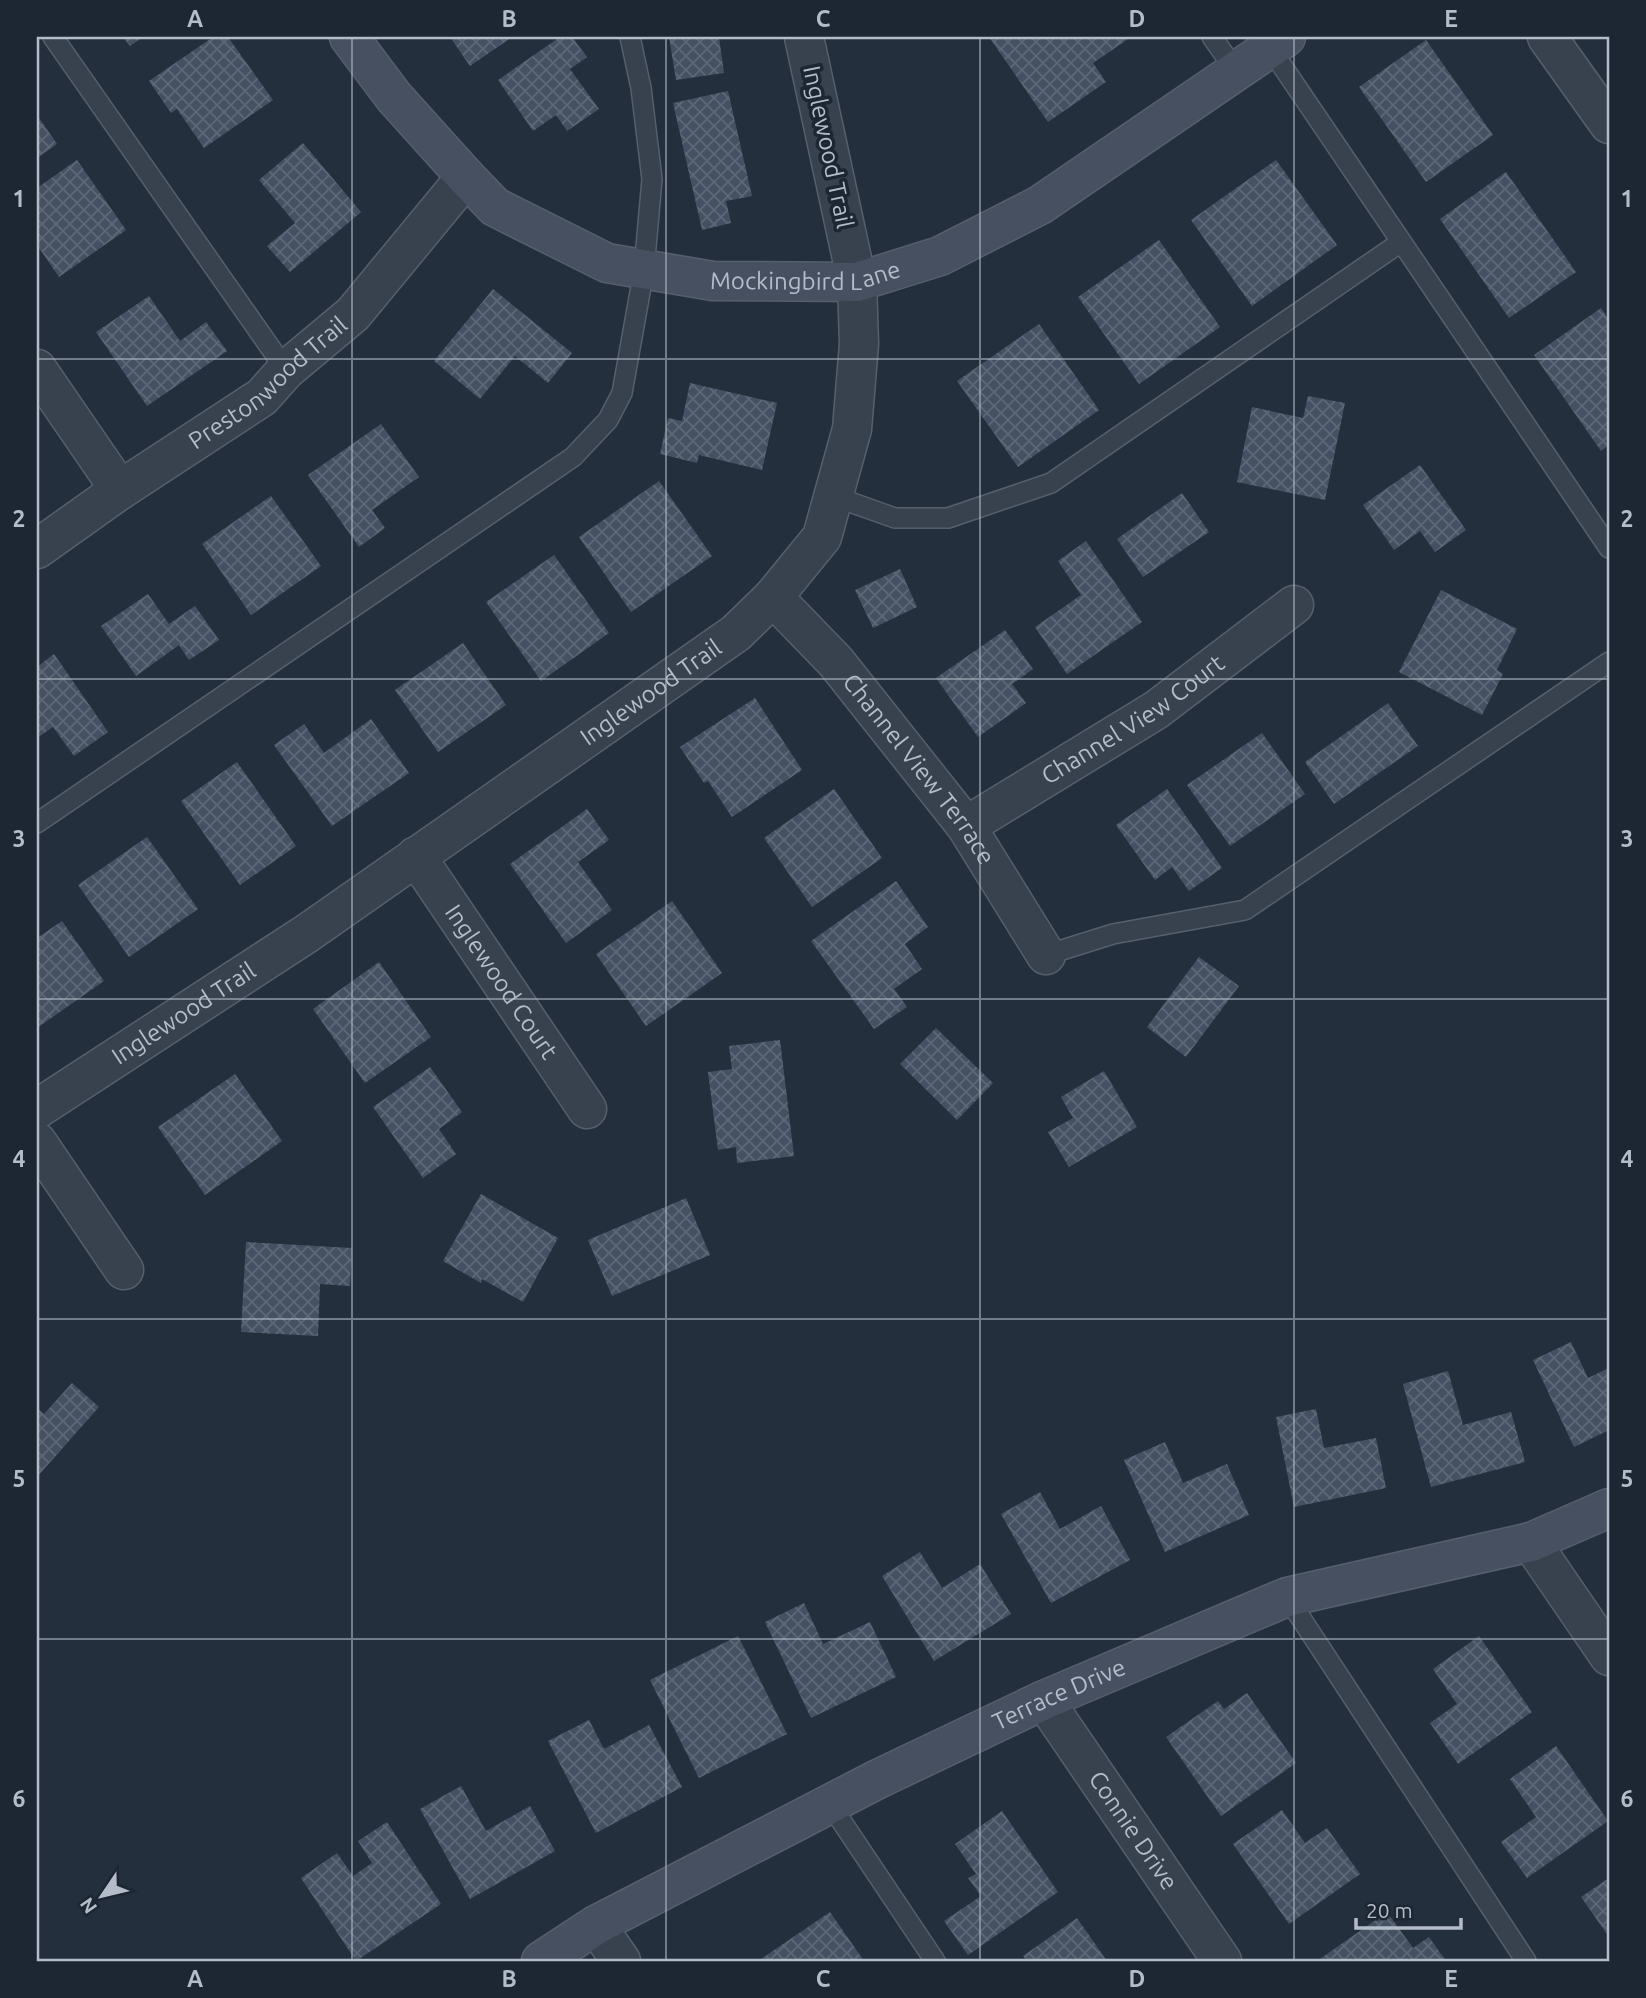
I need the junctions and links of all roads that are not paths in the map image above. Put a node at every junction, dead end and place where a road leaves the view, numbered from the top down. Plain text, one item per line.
1 (53, 37) edge
2 (349, 37) edge
3 (630, 37) edge
4 (804, 37) edge
5 (1212, 37) edge
6 (1547, 37) edge
7 (1278, 42) edge
8 (1236, 71) junction
9 (1609, 124) edge
10 (466, 177) junction
11 (1401, 242) junction
12 (644, 270) junction
13 (858, 282) junction
14 (37, 369) edge
15 (286, 370) junction
16 (120, 490) junction
17 (833, 496) junction
18 (1609, 548) edge
19 (37, 549) edge
20 (773, 597) junction
21 (1294, 605) dead end
22 (1609, 662) edge
23 (37, 823) edge
24 (966, 826) junction
25 (416, 856) junction
26 (1046, 955) joint
27 (37, 1109) edge
28 (587, 1109) dead end
29 (37, 1142) edge
30 (124, 1270) dead end
31 (1609, 1508) edge
32 (1531, 1542) junction
33 (1287, 1597) junction
34 (1609, 1656) edge
35 (1044, 1700) junction
36 (830, 1804) junction
37 (596, 1925) junction
38 (541, 1961) edge
39 (621, 1961) edge
40 (935, 1961) edge
41 (1222, 1961) edge
42 (1526, 1961) edge

1 - 15 lane
2 - 10 street, Mockingbird Lane
3 - 12 lane
4 - 13 street, Inglewood Trail
5 - 8 lane
6 - 9 street
7 - 8 street, Mockingbird Lane
7 - 11 lane
8 - 13 street, Mockingbird Lane
10 - 12 street, Mockingbird Lane
10 - 15 street, Prestonwood Trail
11 - 17 lane
11 - 18 lane
12 - 13 street, Mockingbird Lane
12 - 23 lane
13 - 17 street, Inglewood Trail
14 - 16 street
15 - 16 street, Prestonwood Trail
16 - 19 street, Prestonwood Trail
17 - 20 street, Inglewood Trail
20 - 24 street, Channel View Terrace
20 - 25 street, Inglewood Trail
21 - 24 street, Channel View Court
22 - 26 lane
24 - 26 street, Channel View Terrace
25 - 27 street, Inglewood Trail
25 - 28 street, Inglewood Court
29 - 30 street
31 - 32 street, Terrace Drive
32 - 33 street, Terrace Drive
32 - 34 street
33 - 35 street, Terrace Drive
33 - 42 lane
35 - 36 street, Terrace Drive
35 - 41 street, Connie Drive
36 - 37 street, Terrace Drive
36 - 40 lane
37 - 38 street, Terrace Drive
37 - 39 street

